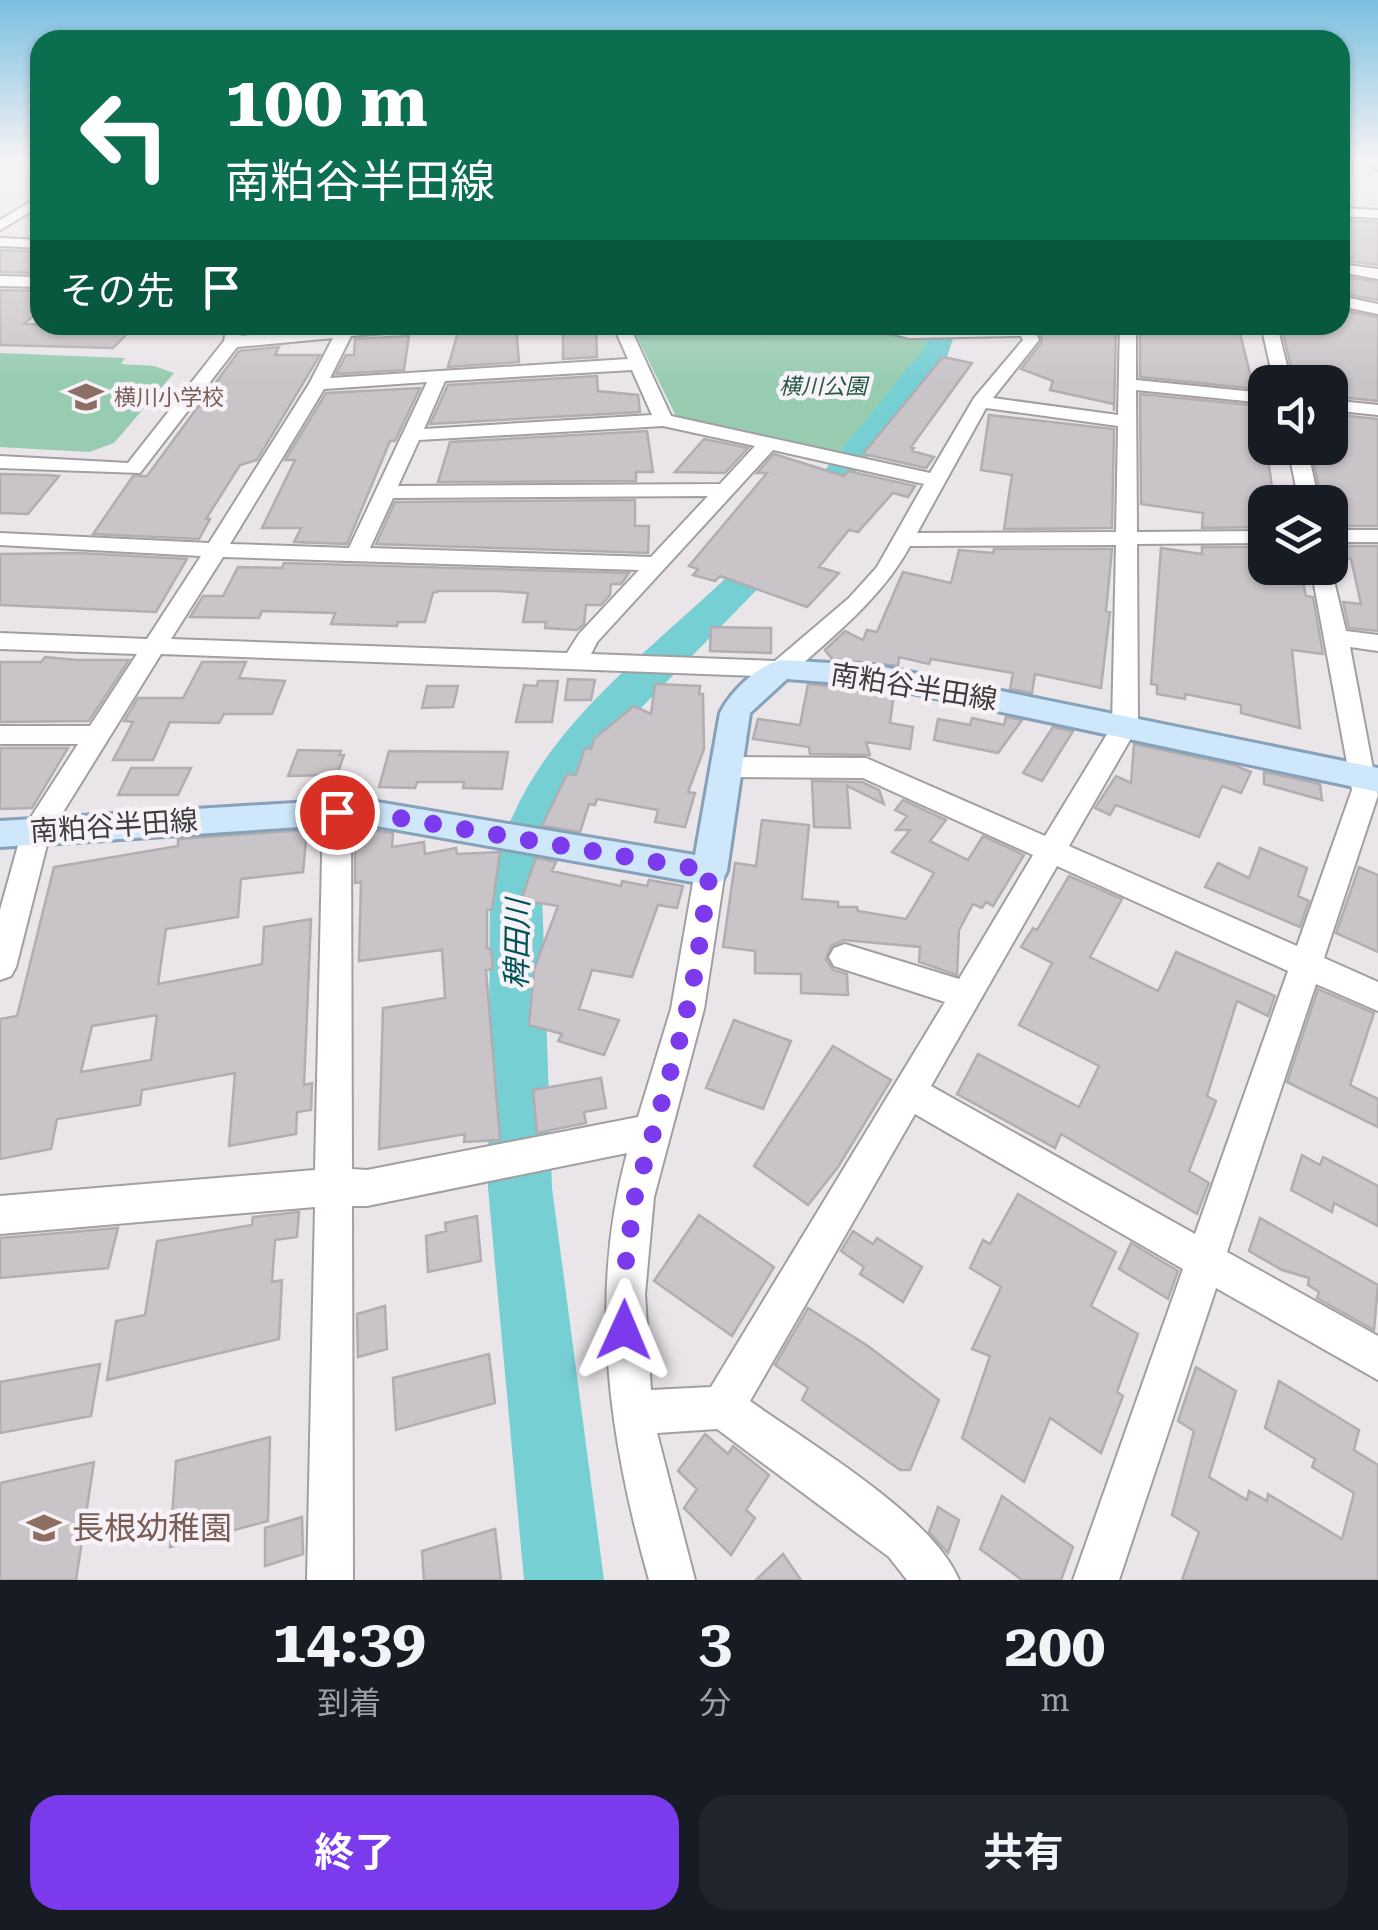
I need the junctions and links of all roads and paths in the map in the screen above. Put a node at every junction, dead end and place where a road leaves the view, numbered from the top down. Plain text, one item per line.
1 (0, 242) edge
2 (30, 244) edge
3 (1350, 270) edge
4 (1378, 274) edge
5 (0, 280) edge
6 (30, 282) edge
7 (1350, 303) edge
8 (1378, 309) edge
9 (232, 335) edge
10 (344, 335) edge
11 (625, 335) edge
12 (1029, 335) edge
13 (1128, 335) edge
14 (1271, 335) edge
15 (638, 364) junction
16 (1278, 365) edge
17 (438, 377) junction
18 (318, 384) junction
19 (1128, 384) junction
20 (1248, 396) edge
21 (980, 402) junction
22 (1348, 407) edge
23 (1378, 410) edge
24 (663, 420) junction
25 (1128, 422) junction
26 (412, 435) junction
27 (769, 443) junction
28 (0, 462) edge
29 (938, 481) junction
30 (726, 490) junction
31 (386, 492) junction
32 (1248, 536) edge
33 (1348, 536) edge
34 (1378, 536) edge
35 (1126, 538) junction
36 (0, 539) edge
37 (906, 540) junction
38 (216, 550) junction
39 (357, 554) junction
40 (656, 564) junction
41 (1325, 585) edge
42 (1334, 637) junction
43 (0, 641) edge
44 (1378, 643) edge
45 (152, 646) junction
46 (576, 660) junction
47 (691, 666) junction
48 (781, 670) junction
49 (735, 713) junction
50 (1124, 726) junction
51 (0, 735) edge
52 (95, 735) junction
53 (728, 767) junction
54 (1371, 778) edge
55 (337, 812) junction
56 (36, 831) junction
57 (0, 834) edge
58 (1052, 852) junction
59 (710, 871) junction
60 (845, 957) dead end
61 (1304, 964) junction
62 (0, 968) edge
63 (966, 995) junction
64 (1378, 998) edge
65 (911, 1093) junction
66 (651, 1131) junction
67 (332, 1187) junction
68 (0, 1215) edge
69 (1206, 1260) junction
70 (1378, 1359) edge
71 (722, 1407) junction
72 (631, 1413) junction
73 (330, 1580) edge
74 (672, 1580) edge
75 (936, 1580) edge
76 (1096, 1580) edge

1 - 2 street
3 - 4 street
5 - 6 street
7 - 8 street
9 - 28 street
10 - 18 street
11 - 15 street
12 - 21 street
13 - 19 street
14 - 16 street
15 - 17 street
15 - 24 street
17 - 18 street
17 - 26 street
18 - 38 street
19 - 20 street
19 - 25 street
21 - 25 street
21 - 29 street
22 - 23 street
24 - 26 street
24 - 27 street
25 - 35 street
26 - 31 street
27 - 29 street
27 - 30 street
29 - 37 street
30 - 31 street
30 - 40 street
31 - 39 street
32 - 35 street
33 - 34 street
35 - 37 street
35 - 50 street
36 - 38 street
37 - 48 street
38 - 39 street
38 - 45 street
39 - 40 street
40 - 46 street
41 - 42 street
42 - 44 street
42 - 54 street
43 - 45 street
45 - 46 street
45 - 52 street
46 - 47 street
47 - 48 street
47 - 49 street
48 - 49 main road
48 - 50 main road, 南粕谷半田線
49 - 53 main road
50 - 54 main road, 南粕谷半田線
50 - 58 street
51 - 52 street
52 - 56 street
53 - 58 street
53 - 59 main road
54 - 61 street
55 - 56 main road, 南粕谷半田線
55 - 59 main road, 南粕谷半田線
55 - 67 street
56 - 57 main road, 南粕谷半田線
56 - 62 street
58 - 61 street
58 - 63 street
59 - 66 street
60 - 63 street
61 - 64 street
61 - 69 street
63 - 65 street
65 - 69 street
65 - 71 street
66 - 67 street
66 - 72 street
67 - 68 street
67 - 73 street
69 - 70 street
69 - 76 street
71 - 72 street
71 - 75 street
72 - 74 street

